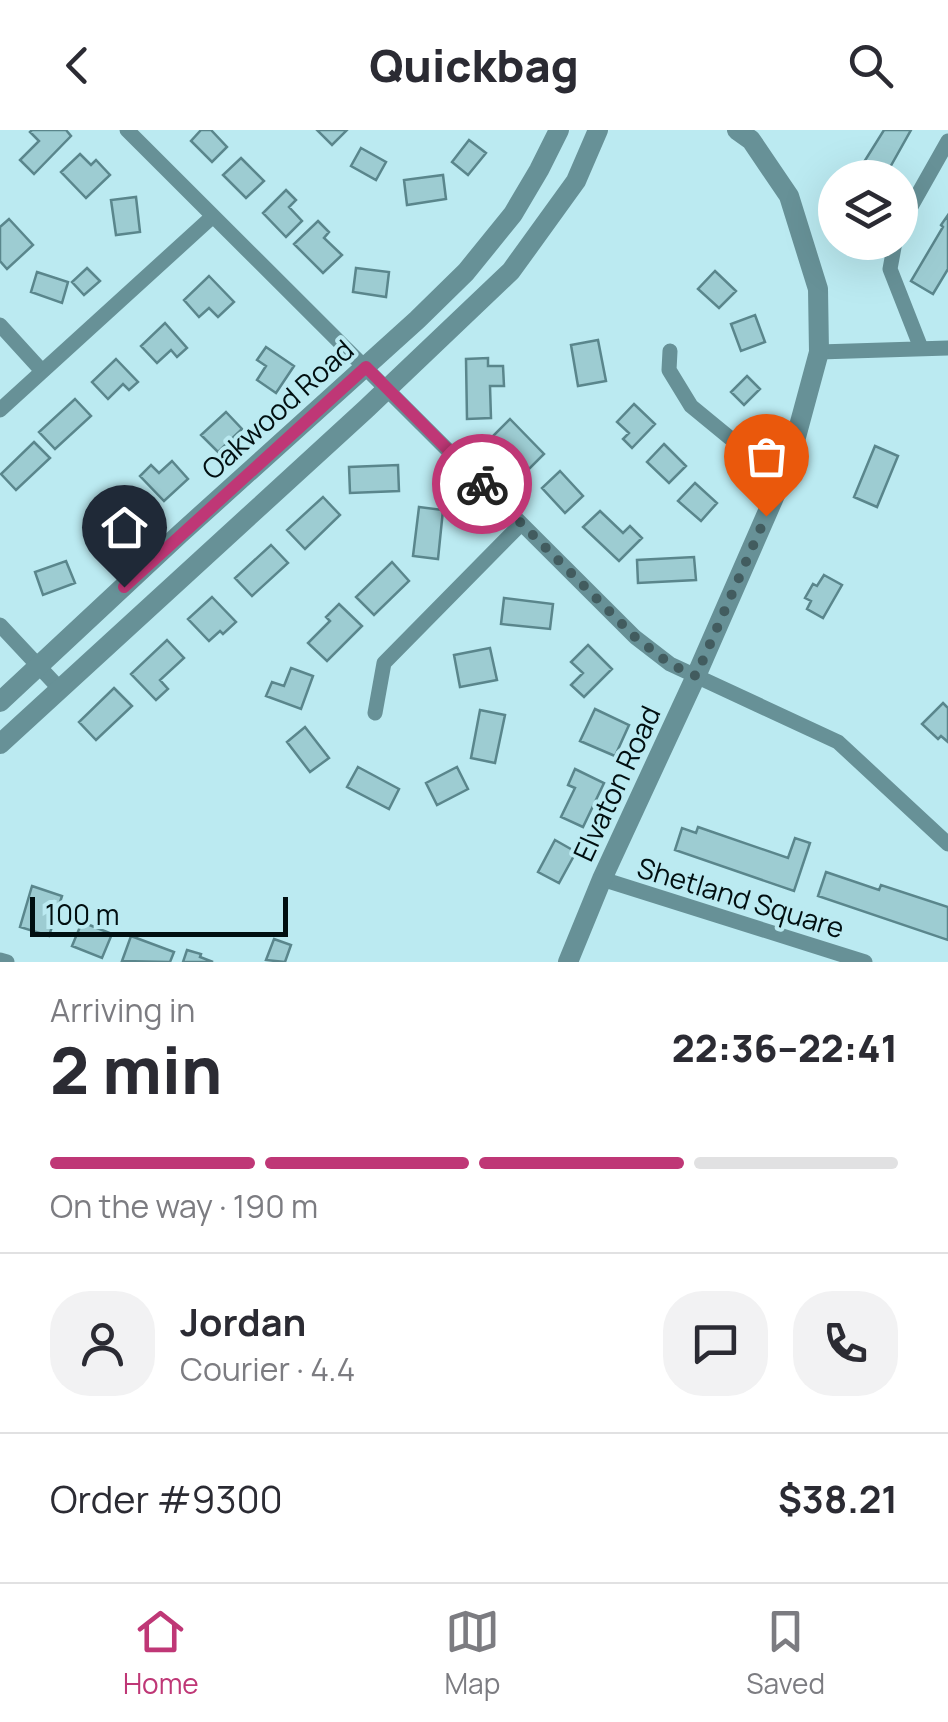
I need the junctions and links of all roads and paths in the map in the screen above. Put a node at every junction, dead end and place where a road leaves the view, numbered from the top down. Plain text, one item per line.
1 (127, 130) edge
2 (559, 130) edge
3 (598, 130) edge
4 (737, 130) edge
5 (948, 141) edge
6 (918, 194) edge
7 (212, 216) junction
8 (892, 260) edge
9 (0, 325) edge
10 (921, 348) junction
11 (948, 348) edge
12 (670, 351) dead end
13 (820, 352) junction
14 (366, 367) junction
15 (42, 371) junction
16 (387, 389) junction
17 (0, 410) edge
18 (790, 463) junction
19 (522, 524) junction
20 (180, 534) junction
21 (204, 558) junction
22 (0, 625) edge
23 (39, 666) junction
24 (696, 676) junction
25 (60, 689) junction
26 (0, 702) edge
27 (375, 713) dead end
28 (0, 744) edge
29 (948, 844) edge
30 (602, 880) junction
31 (568, 962) edge
32 (865, 962) edge

1 - 7 street
2 - 14 street, Oakwood Road
3 - 16 street
4 - 13 street, Elvaton Road
5 - 6 street
7 - 14 street
7 - 15 street
8 - 10 street
9 - 15 street
10 - 11 street
10 - 13 street
12 - 18 street
13 - 18 street, Elvaton Road
14 - 16 street
14 - 20 street, Oakwood Road
15 - 17 street
16 - 19 street
16 - 21 street
18 - 24 street, Elvaton Road
19 - 24 street
19 - 27 street
20 - 21 street
20 - 23 street, Oakwood Road
21 - 25 street
22 - 23 street
23 - 25 street
23 - 26 street, Oakwood Road
24 - 29 street
24 - 30 street, Elvaton Road
25 - 28 street
30 - 31 street, Elvaton Road
30 - 32 street, Shetland Square

